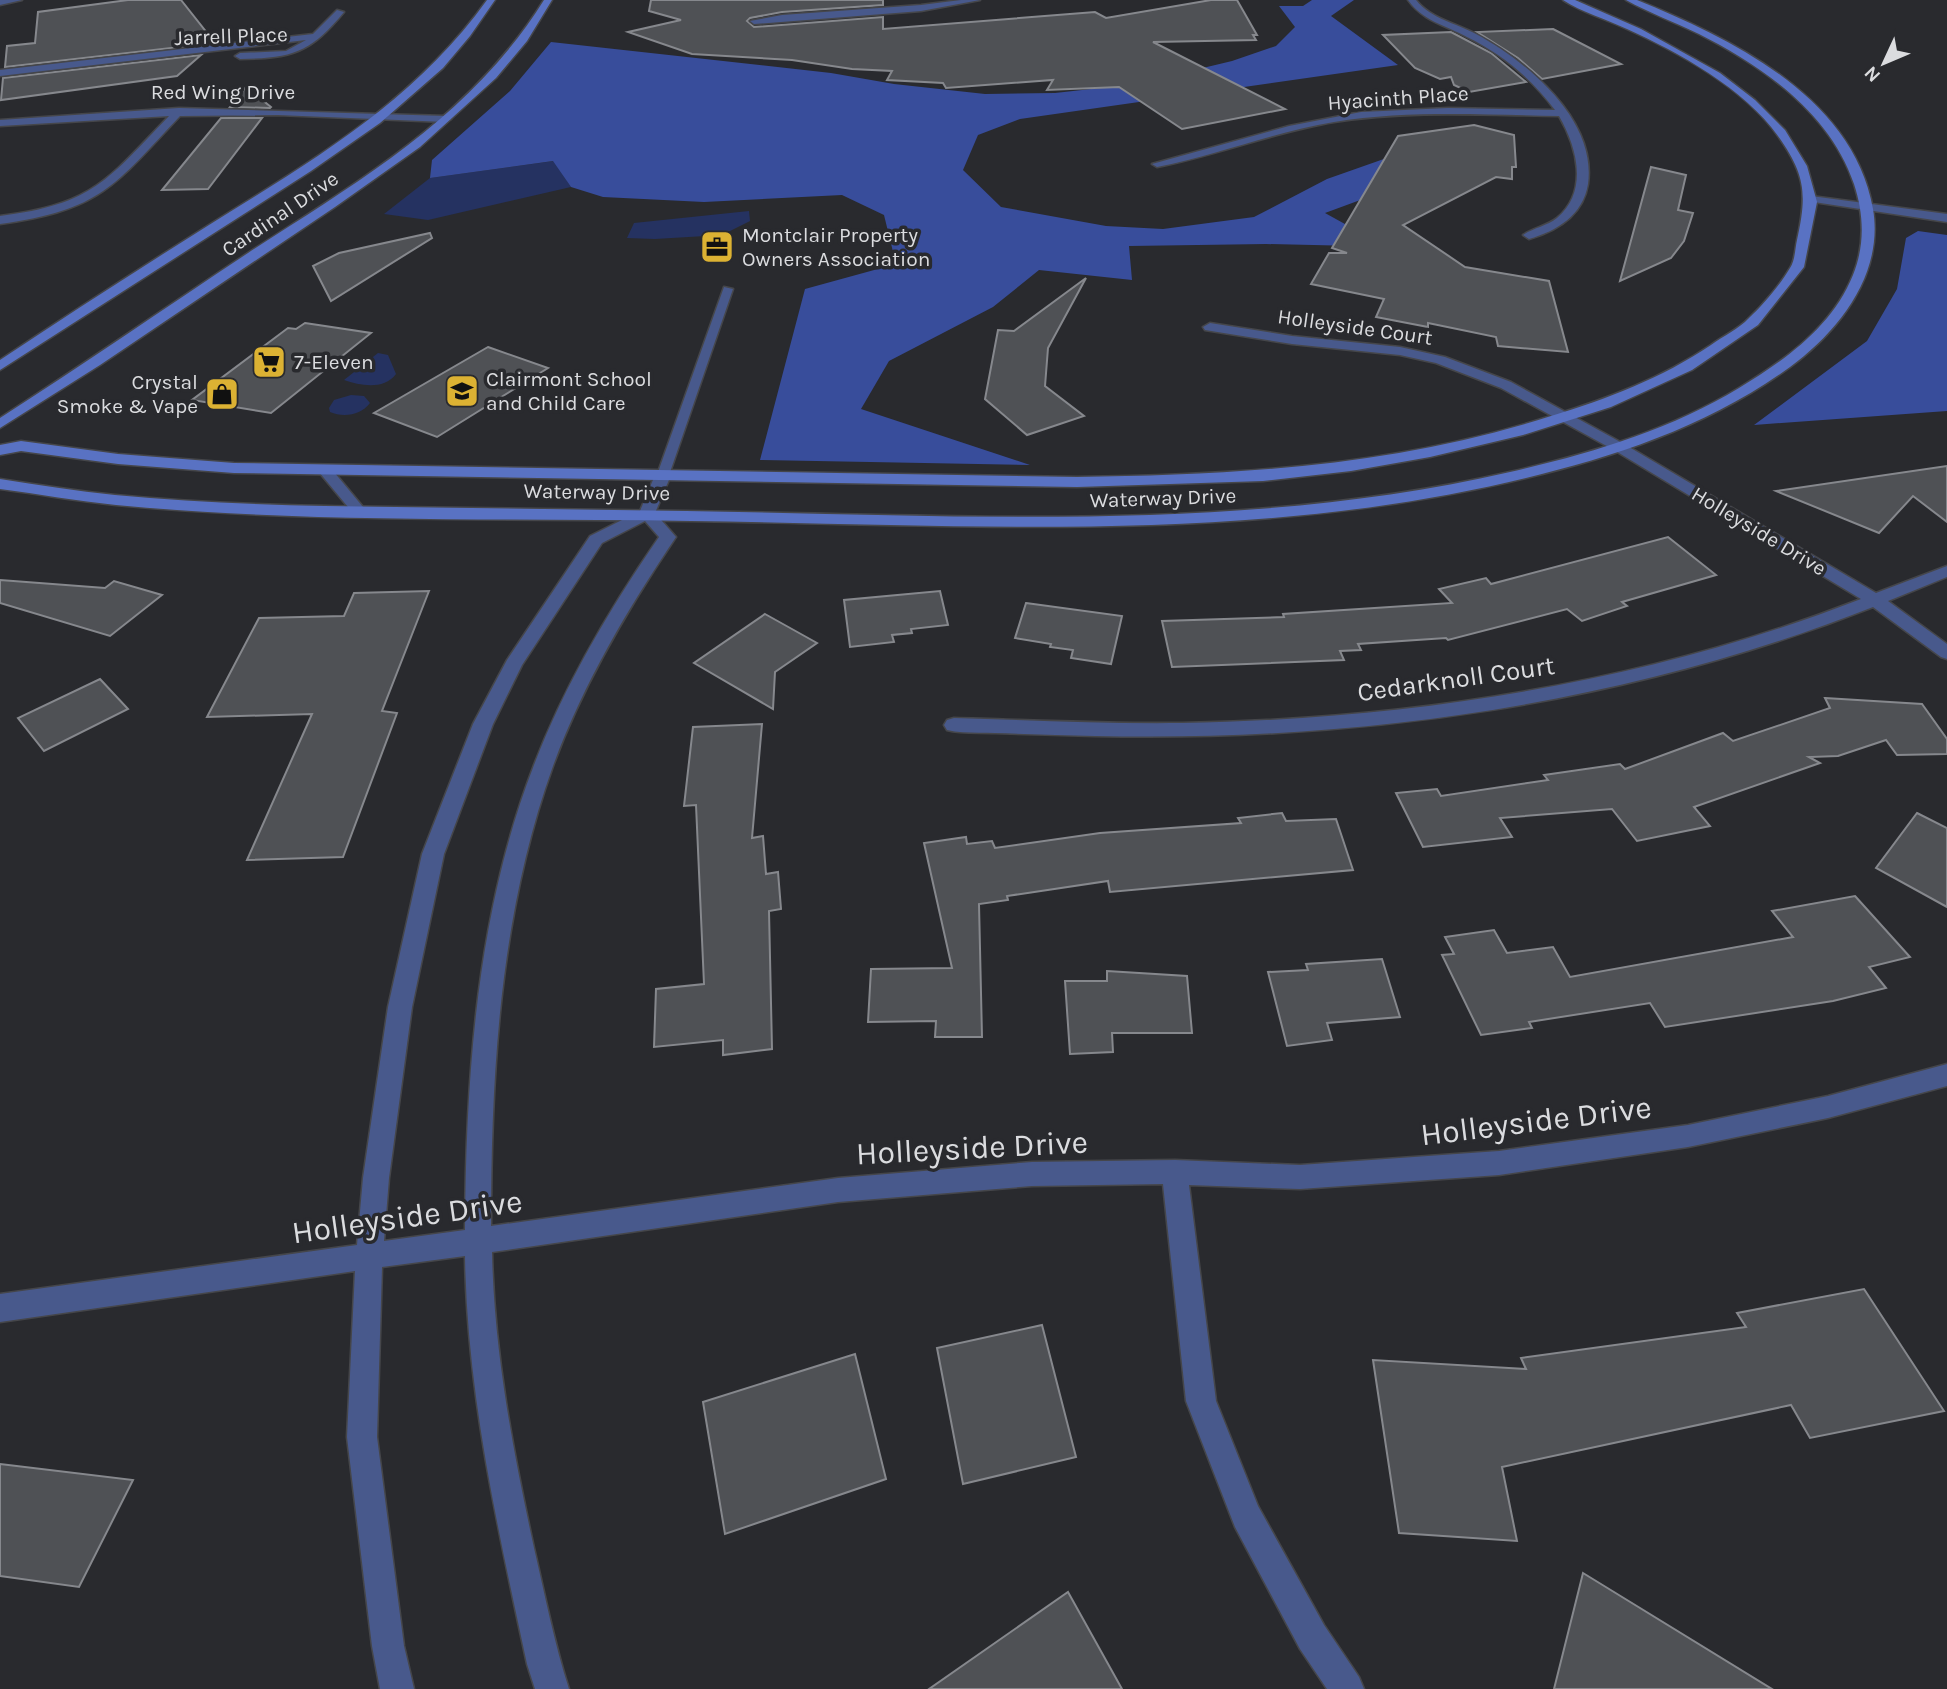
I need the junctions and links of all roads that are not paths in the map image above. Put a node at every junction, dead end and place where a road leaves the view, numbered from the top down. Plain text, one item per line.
1 (18, 0) edge
2 (491, 0) edge
3 (548, 0) edge
4 (976, 0) edge
5 (1412, 0) edge
6 (1567, 0) edge
7 (1630, 0) edge
8 (0, 2) edge
9 (340, 12) dead end
10 (754, 21) dead end
11 (317, 36) junction
12 (140, 56) junction
13 (0, 73) edge
14 (179, 111) junction
15 (1563, 113) junction
16 (382, 115) junction
17 (446, 119) junction
18 (0, 123) edge
19 (1157, 164) dead end
20 (1811, 199) junction
21 (1867, 207) junction
22 (1947, 218) edge
23 (0, 220) edge
24 (1529, 234) dead end
25 (728, 289) dead end
26 (1210, 327) dead end
27 (0, 366) edge
28 (1566, 418) junction
29 (0, 424) edge
30 (1619, 447) junction
31 (0, 450) edge
32 (324, 469) junction
33 (663, 475) junction
34 (0, 484) edge
35 (50, 493) junction
36 (0, 494) edge
37 (358, 510) junction
38 (647, 514) junction
39 (1947, 571) edge
40 (1874, 599) junction
41 (1947, 653) edge
42 (954, 726) dead end
43 (1947, 1074) edge
44 (1175, 1172) junction
45 (478, 1241) junction
46 (369, 1256) junction
47 (0, 1308) edge
48 (397, 1689) edge
49 (552, 1689) edge
50 (1347, 1689) edge

1 - 8 street
2 - 16 main road, Cardinal Drive
3 - 17 main road, Cardinal Drive
4 - 10 street
5 - 15 street
6 - 20 main road, Waterway Drive
7 - 21 main road, Waterway Drive
9 - 11 street, Jarrell Place
11 - 12 street, Jarrell Place
11 - 12 street, Jarrell Place
12 - 13 street, Jarrell Place
14 - 16 street, Red Wing Drive
14 - 18 street, Red Wing Drive
14 - 23 street
15 - 19 street, Hyacinth Place
15 - 24 street
16 - 17 street, Red Wing Drive
16 - 27 main road, Cardinal Drive
17 - 29 main road, Cardinal Drive
20 - 21 street
20 - 28 main road, Waterway Drive
21 - 22 street
21 - 30 main road, Waterway Drive
25 - 33 lane
26 - 28 street, Holleyside Court
28 - 30 street, Holleyside Drive
28 - 33 main road, Waterway Drive
30 - 38 main road, Waterway Drive
30 - 40 street, Holleyside Drive
31 - 32 main road, Waterway Drive
32 - 33 main road, Waterway Drive
32 - 37 lane
33 - 38 street
34 - 35 main road, Waterway Drive
35 - 36 main road
35 - 37 main road, Waterway Drive
37 - 38 main road, Waterway Drive
38 - 45 street
38 - 46 street
39 - 40 street, Cedarknoll Court
40 - 41 street, Holleyside Drive
40 - 42 street, Cedarknoll Court
43 - 44 street, Holleyside Drive
44 - 45 street, Holleyside Drive
44 - 50 street
45 - 46 street, Holleyside Drive
45 - 49 street
46 - 47 street, Holleyside Drive
46 - 48 street

